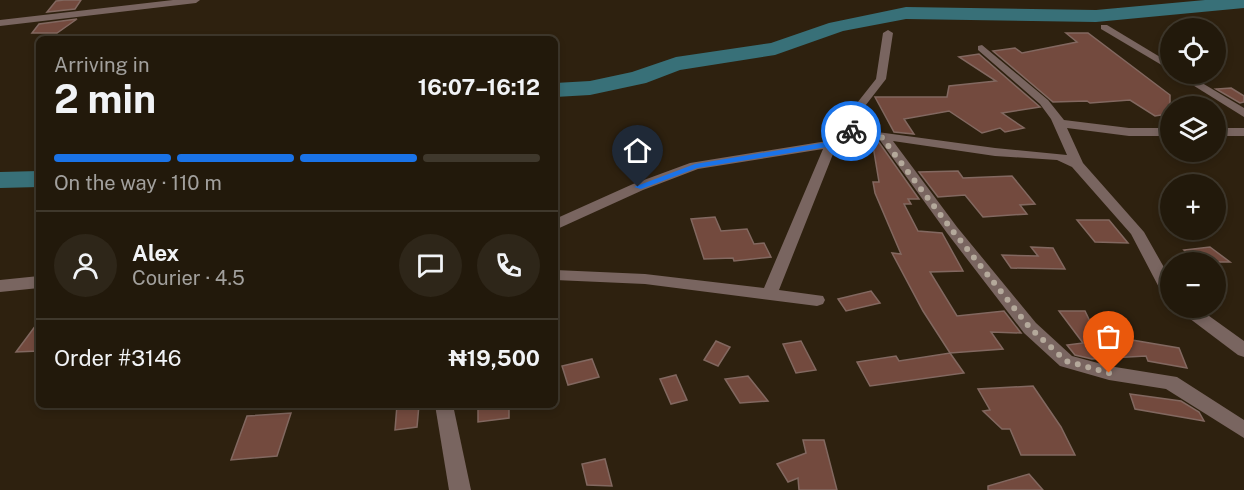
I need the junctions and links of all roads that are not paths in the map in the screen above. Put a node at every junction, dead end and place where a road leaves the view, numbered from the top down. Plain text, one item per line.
1 (196, 0) edge
2 (0, 23) edge
3 (1104, 27) dead end
4 (888, 33) dead end
5 (982, 48) dead end
6 (1160, 61) edge
7 (1196, 84) edge
8 (1244, 113) edge
9 (1059, 123) junction
10 (840, 129) junction
11 (1160, 132) edge
12 (1226, 132) edge
13 (1244, 132) edge
14 (880, 135) junction
15 (831, 144) junction
16 (1077, 164) junction
17 (558, 224) edge
18 (558, 275) edge
19 (1160, 275) edge
20 (36, 282) edge
21 (0, 286) edge
22 (769, 294) junction
23 (817, 300) dead end
24 (1201, 318) edge
25 (1244, 350) edge
26 (445, 408) edge
27 (1244, 430) edge
28 (460, 490) edge

1 - 2 street
3 - 6 street
4 - 10 street
5 - 9 street
7 - 8 street
9 - 11 street
9 - 16 street
10 - 14 street
10 - 15 street
12 - 13 street
14 - 16 street
14 - 27 street
15 - 17 street
15 - 22 street
16 - 19 street
18 - 22 street
20 - 21 street
22 - 23 street
24 - 25 street
26 - 28 street

